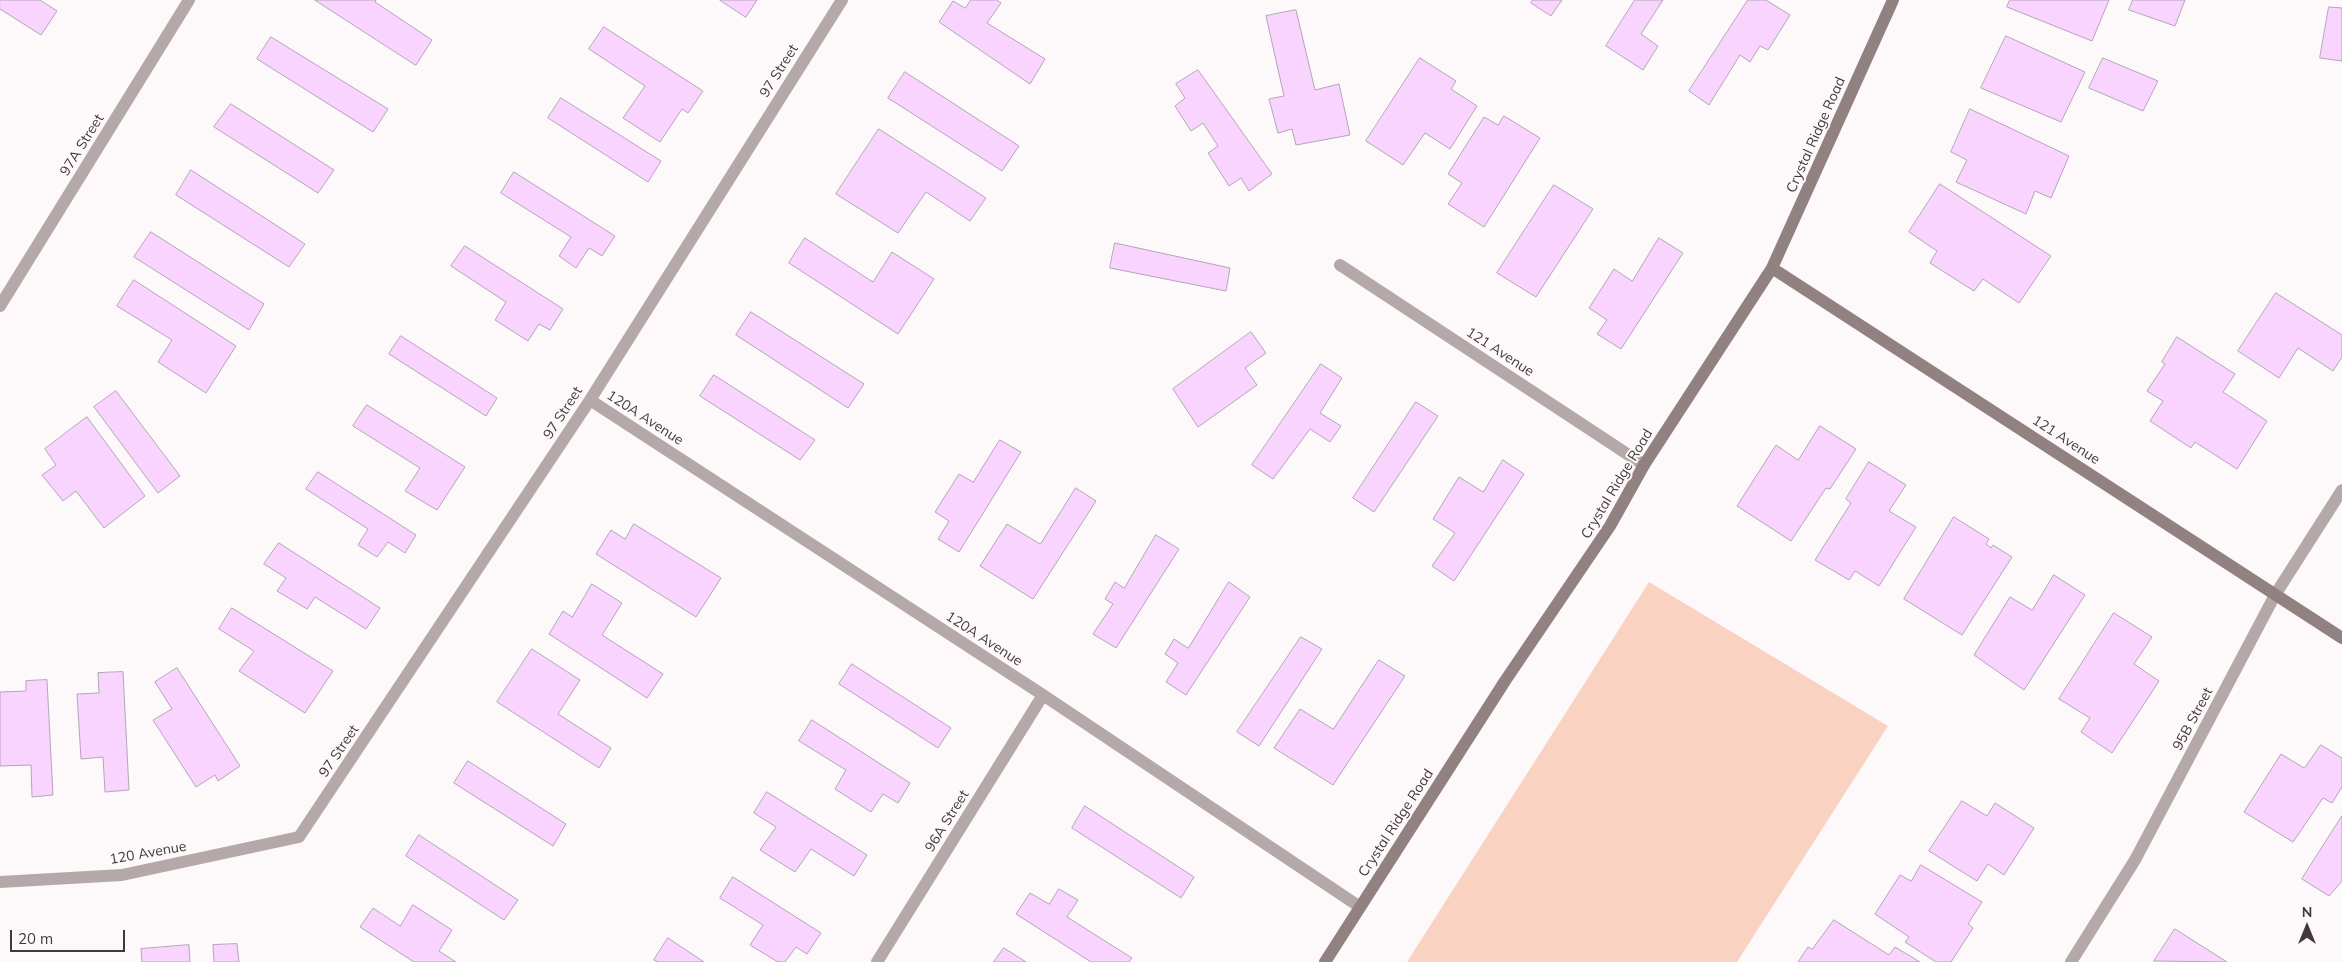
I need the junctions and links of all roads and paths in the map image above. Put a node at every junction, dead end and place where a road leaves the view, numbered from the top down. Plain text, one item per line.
1 (189, 0) edge
2 (842, 0) edge
3 (1892, 1) edge
4 (1340, 264) dead end
5 (1772, 268) junction
6 (0, 306) edge
7 (590, 400) junction
8 (1644, 465) junction
9 (2342, 490) edge
10 (2275, 595) junction
11 (2342, 638) edge
12 (1043, 695) junction
13 (299, 837) joint
14 (0, 882) edge
15 (1360, 907) junction
16 (876, 962) edge
17 (1325, 962) edge
18 (2071, 962) edge

1 - 6 street, 97A Street
2 - 7 street, 97 Street
3 - 5 street, Crystal Ridge Road
4 - 8 street, 121 Avenue
5 - 8 street, Crystal Ridge Road
5 - 10 street, 121 Avenue
7 - 12 street, 120A Avenue
7 - 13 street, 97 Street
8 - 15 street, Crystal Ridge Road
9 - 10 street, 95B Street
10 - 11 street, 121 Avenue
10 - 18 street, 95B Street
12 - 15 street, 120A Avenue
12 - 16 street, 96A Street
13 - 14 street, 120 Avenue
15 - 17 street, Crystal Ridge Road

